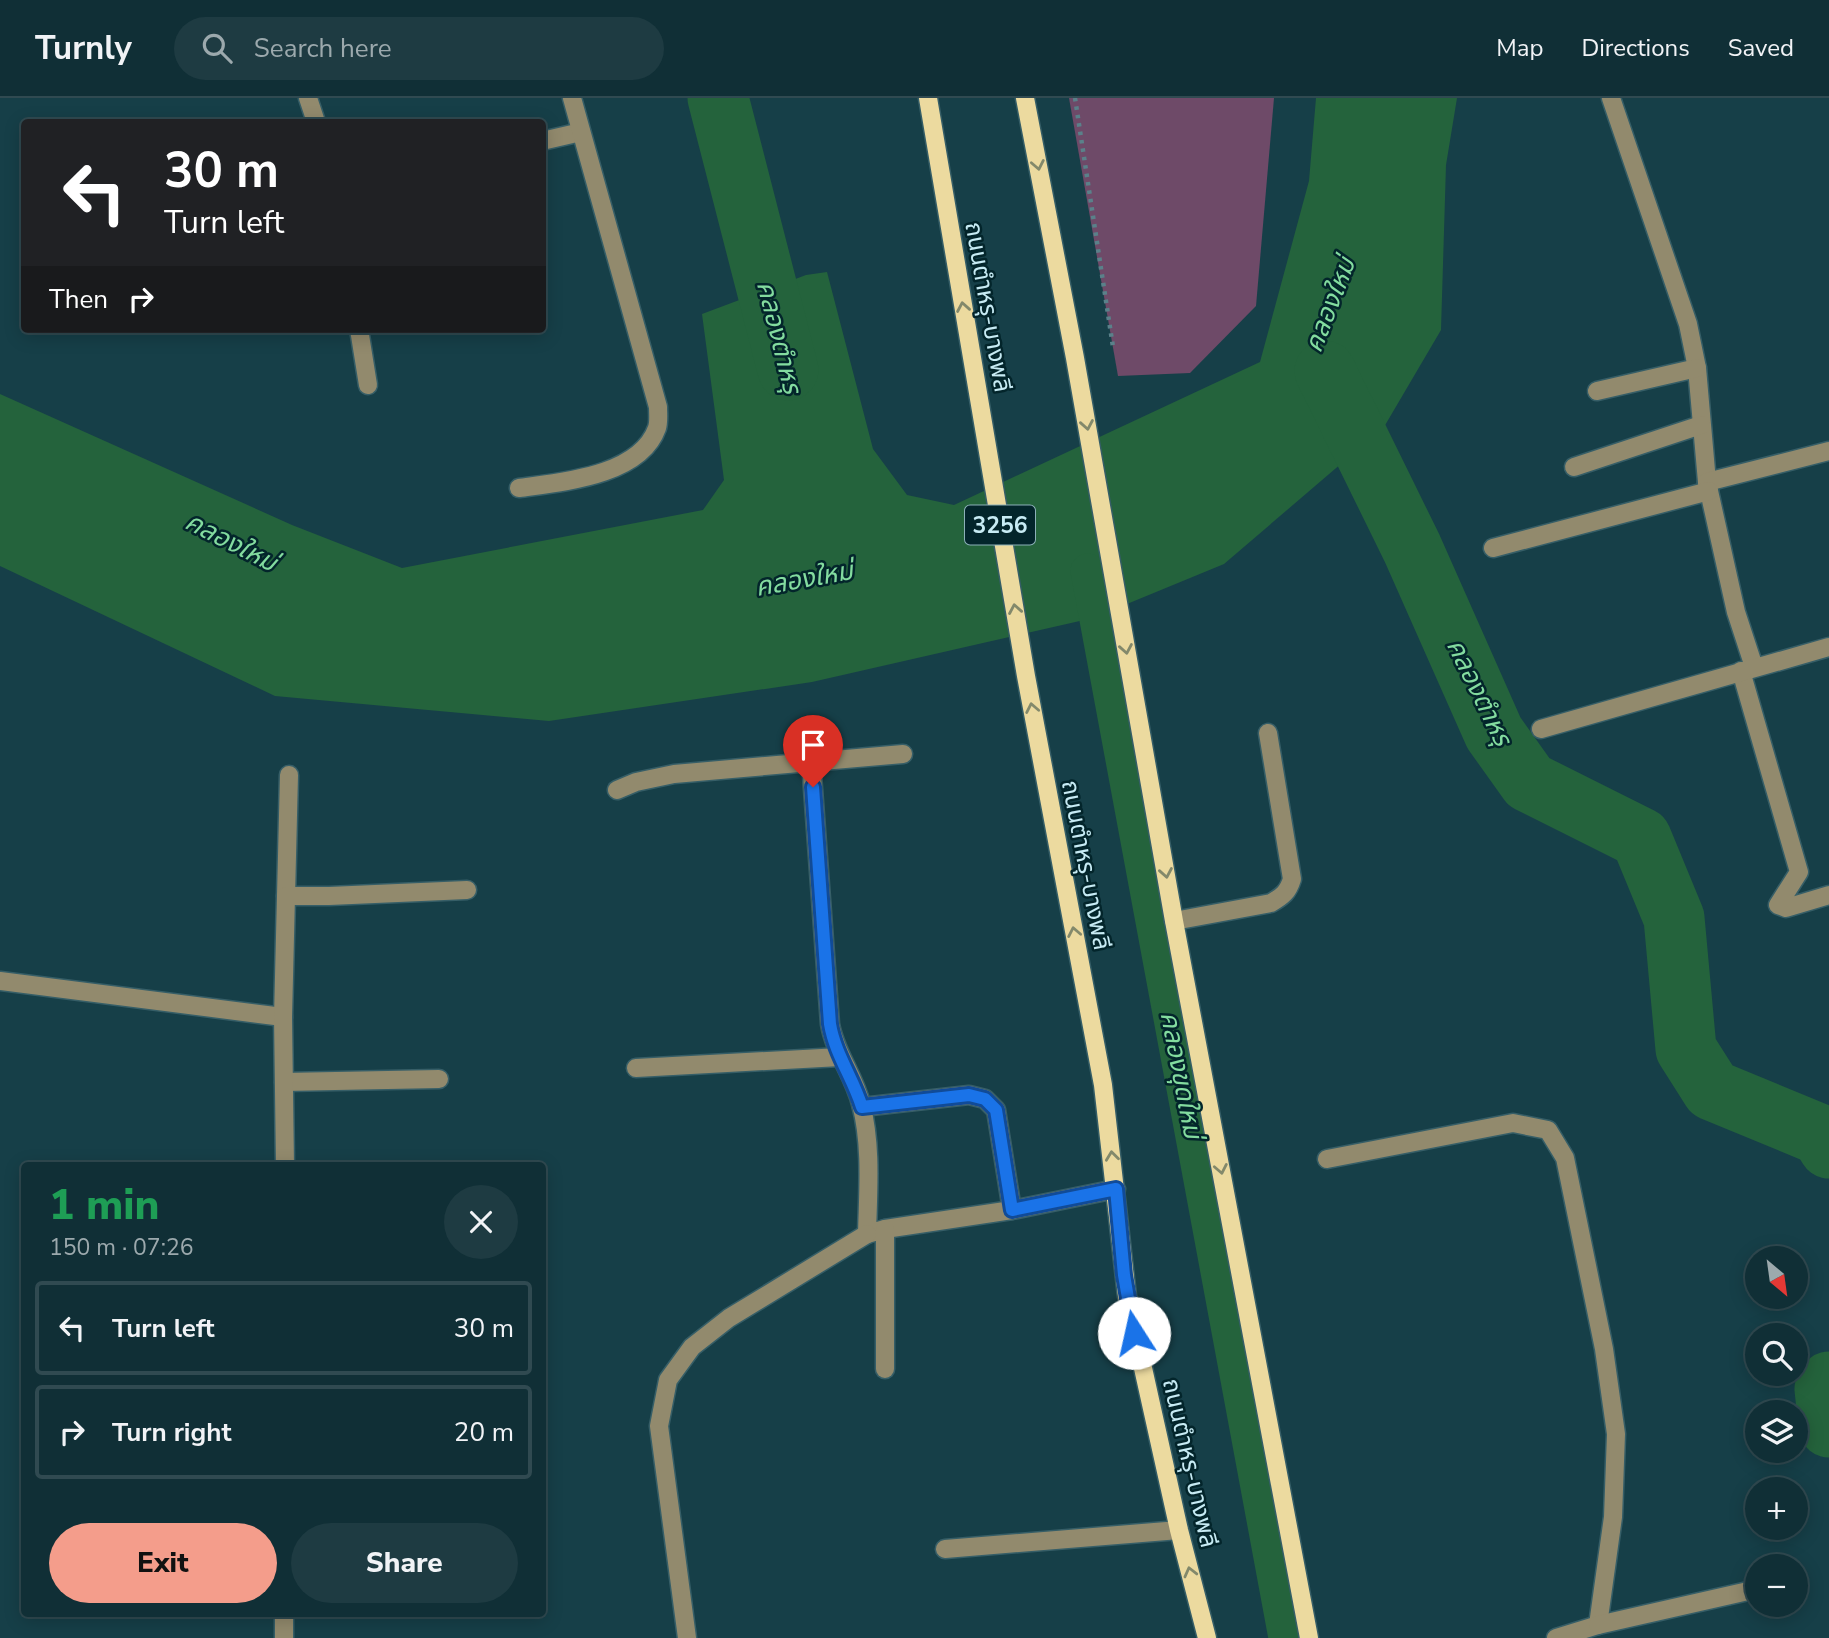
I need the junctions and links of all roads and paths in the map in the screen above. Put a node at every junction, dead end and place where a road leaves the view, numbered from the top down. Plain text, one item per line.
1 (309, 98) edge
2 (572, 98) edge
3 (928, 98) edge
4 (1025, 98) edge
5 (1075, 98) edge
6 (1611, 98) edge
7 (315, 119) edge
8 (581, 132) junction
9 (546, 140) edge
10 (360, 333) edge
11 (1113, 347) dead end
12 (1697, 368) junction
13 (369, 386) dead end
14 (1597, 391) dead end
15 (1702, 425) junction
16 (1829, 451) edge
17 (1574, 467) dead end
18 (1708, 486) junction
19 (519, 488) dead end
20 (1493, 548) dead end
21 (1829, 647) edge
22 (1747, 669) junction
23 (1541, 729) dead end
24 (1268, 733) dead end
25 (903, 754) dead end
26 (811, 761) junction
27 (289, 775) dead end
28 (617, 790) dead end
29 (467, 890) dead end
30 (1829, 895) edge
31 (286, 896) junction
32 (1174, 921) junction
33 (0, 981) edge
34 (283, 1017) junction
35 (839, 1057) junction
36 (636, 1068) dead end
37 (439, 1079) dead end
38 (284, 1082) junction
39 (862, 1107) junction
40 (1327, 1159) dead end
41 (285, 1162) edge
42 (1116, 1189) junction
43 (1012, 1210) junction
44 (885, 1229) junction
45 (867, 1234) junction
46 (885, 1369) dead end
47 (1180, 1530) junction
48 (945, 1549) dead end
49 (1745, 1592) edge
50 (284, 1617) edge
51 (1598, 1625) junction
52 (284, 1638) edge
53 (687, 1638) edge
54 (1207, 1638) edge
55 (1309, 1638) edge
56 (1556, 1638) edge

1 - 7 street
2 - 8 street
42 -> 3 main road, ถนนตำหรุ-บางพลี / 3256
4 -> 32 main road
5 - 11 path
6 - 12 street
8 - 9 street
8 - 19 street
10 - 13 street
12 - 14 street
12 - 15 street
15 - 17 street
15 - 18 street
16 - 18 street
18 - 20 street
18 - 22 street
21 - 22 street
22 - 23 street
22 - 30 street
24 - 32 street
25 - 26 street
26 - 28 street
26 - 35 street
27 - 31 street
29 - 31 street
31 - 34 street
32 -> 55 main road
33 - 34 street
34 - 38 street
35 - 36 street
35 - 39 street
37 - 38 street
38 - 41 street
39 - 43 street
39 - 45 street
40 - 51 street
42 - 43 street
42 - 47 main road, ถนนตำหรุ-บางพลี / 3256
43 - 44 street
44 - 45 street
44 - 46 street
45 - 53 street
47 - 48 street
54 -> 47 main road, ถนนตำหรุ-บางพลี / 3256
49 - 51 street
50 - 52 street
51 - 56 street

